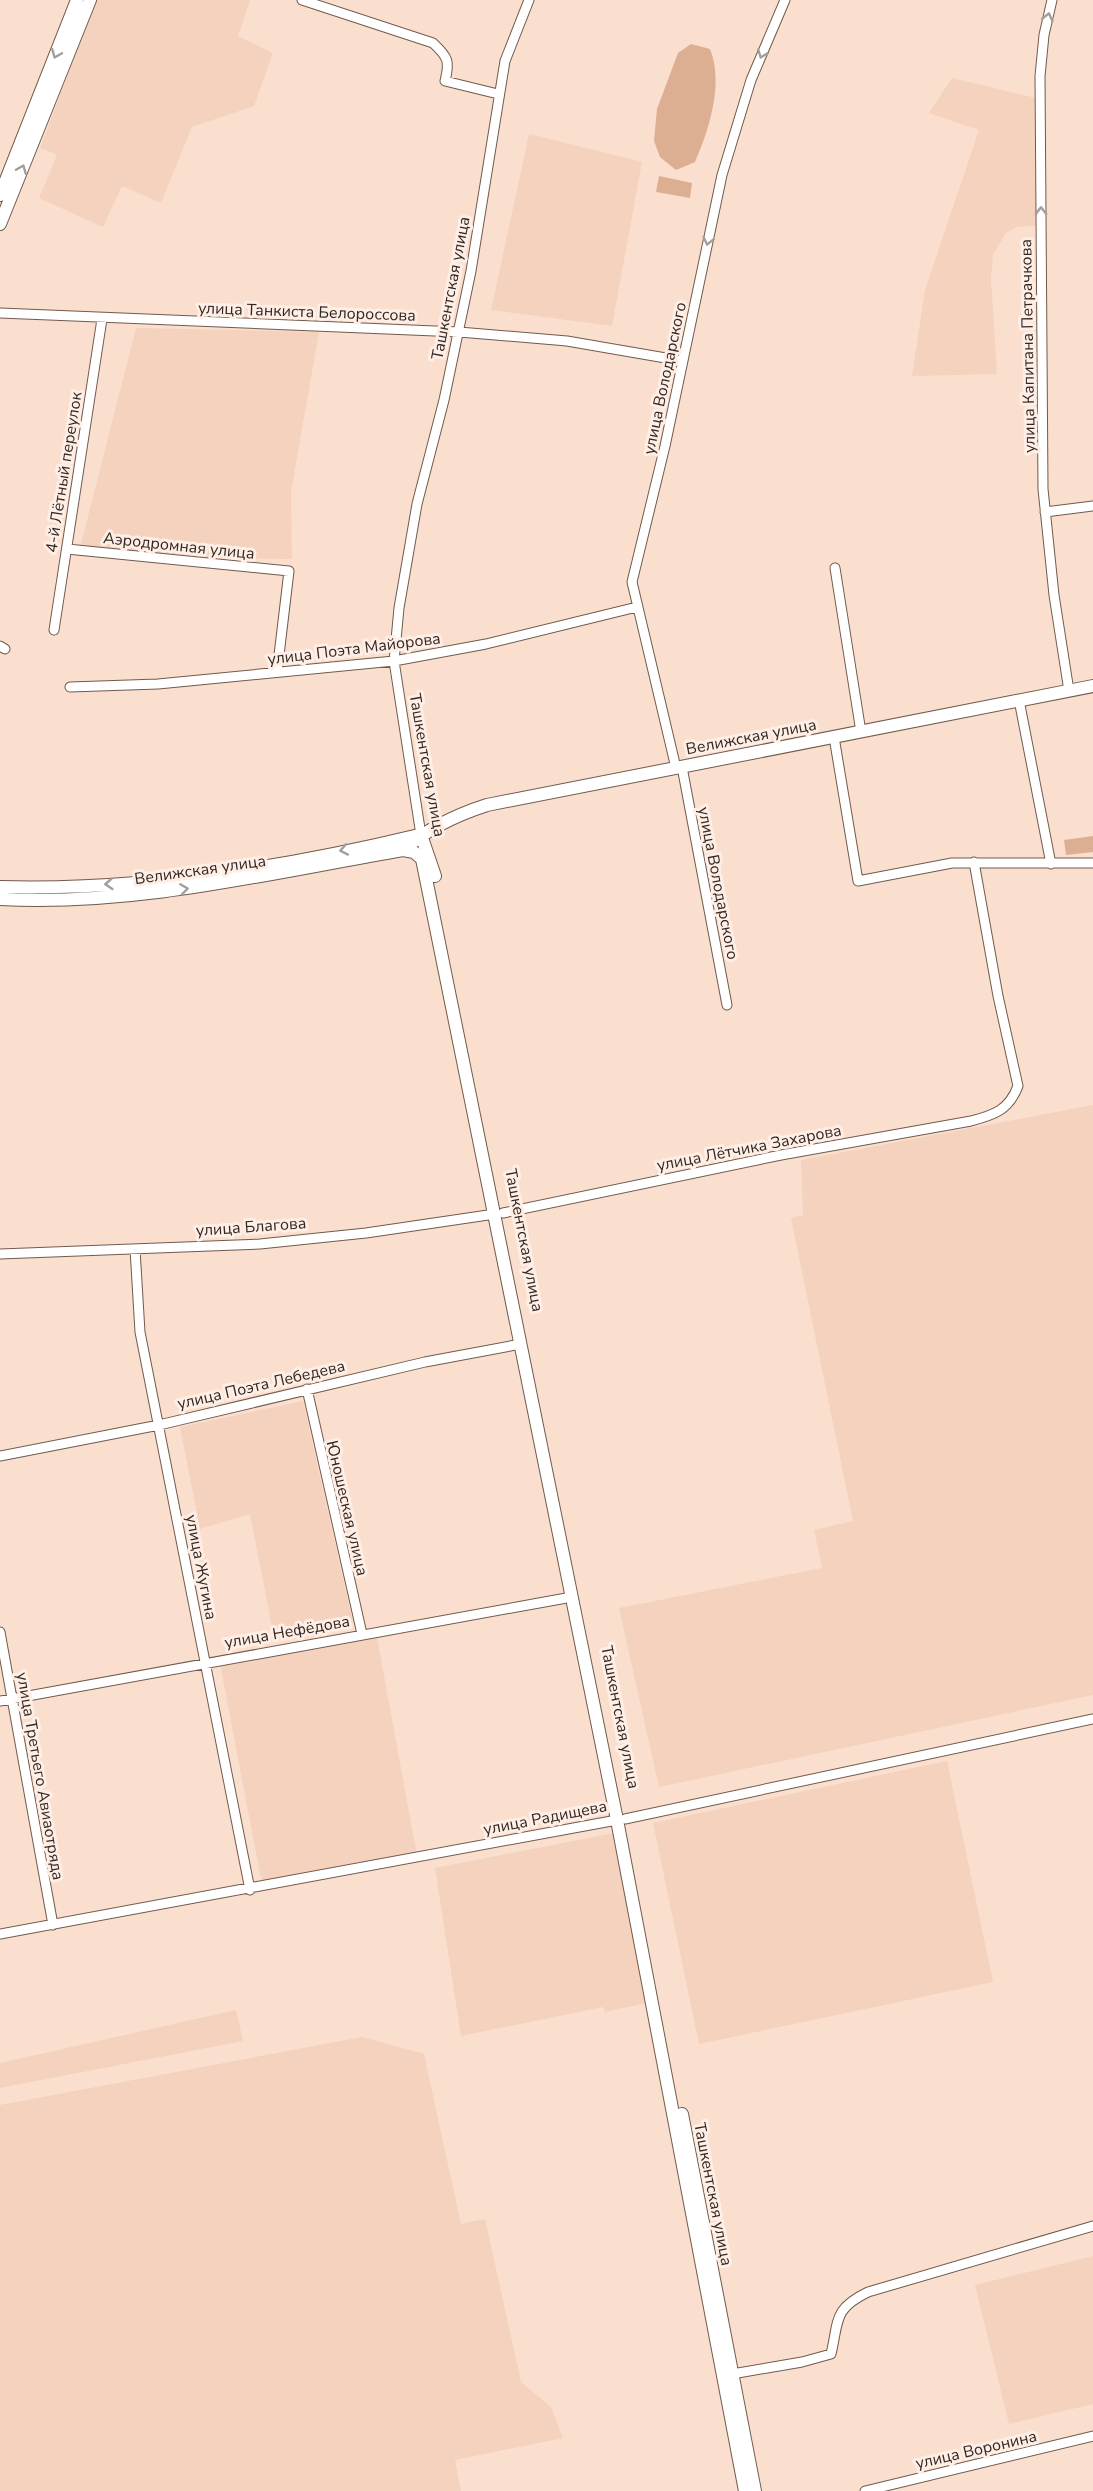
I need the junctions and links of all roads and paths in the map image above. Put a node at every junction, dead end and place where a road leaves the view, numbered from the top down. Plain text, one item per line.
1 (77, 0) edge
2 (90, 0) edge
3 (302, 0) edge
4 (529, 0) edge
5 (785, 0) edge
6 (1052, 0) edge
7 (498, 94) junction
8 (0, 195) edge
9 (0, 224) edge
10 (0, 313) edge
11 (102, 319) junction
12 (459, 332) junction
13 (683, 361) junction
14 (1093, 506) edge
15 (1045, 512) junction
16 (67, 549) junction
17 (835, 568) dead end
18 (637, 607) junction
19 (54, 630) dead end
20 (394, 661) junction
21 (277, 672) junction
22 (1093, 686) edge
23 (70, 687) dead end
24 (1069, 691) junction
25 (1019, 700) junction
26 (861, 732) junction
27 (834, 737) junction
28 (679, 767) junction
29 (410, 841) junction
30 (974, 862) junction
31 (1093, 863) edge
32 (1051, 864) junction
33 (0, 887) edge
34 (0, 899) edge
35 (727, 1005) dead end
36 (499, 1213) junction
37 (135, 1249) junction
38 (0, 1254) edge
39 (525, 1343) junction
40 (307, 1389) junction
41 (159, 1425) junction
42 (0, 1456) edge
43 (576, 1596) junction
44 (0, 1632) edge
45 (362, 1634) junction
46 (206, 1662) junction
47 (12, 1699) junction
48 (0, 1701) edge
49 (1093, 1719) edge
50 (621, 1820) junction
51 (250, 1890) junction
52 (53, 1924) junction
53 (0, 1934) edge
54 (1093, 2226) edge
55 (728, 2375) junction
56 (1093, 2436) edge
57 (745, 2491) edge
58 (755, 2491) edge
59 (865, 2491) edge

1 -> 8 main road
9 -> 2 main road
3 - 7 street
4 - 7 street, Ташкентская улица
5 -> 13 street, улица Володарского
15 -> 6 street, улица Капитана Петрачкова
7 - 12 street, Ташкентская улица
10 - 11 street, улица Танкиста Белороссова
11 - 12 street, улица Танкиста Белороссова
11 - 16 street, 4-й Лётный переулок
12 - 13 street, улица Танкиста Белороссова
12 - 20 street, Ташкентская улица
13 - 18 street, улица Володарского
14 - 15 street
15 - 24 street, улица Капитана Петрачкова
16 - 19 street, 4-й Лётный переулок
16 - 21 street, Аэродромная улица
17 - 26 street
18 - 20 street, улица Поэта Майорова
18 - 28 street, улица Володарского
20 - 21 street, улица Поэта Майорова
20 - 29 street, Ташкентская улица
21 - 23 street, улица Поэта Майорова
22 - 24 main road, Велижская улица
24 - 25 main road, Велижская улица
25 - 26 main road, Велижская улица
25 - 32 street
26 - 27 main road, Велижская улица
27 - 28 main road, Велижская улица
27 - 30 street
28 - 29 main road, Велижская улица
28 - 35 street, улица Володарского
29 -> 33 main road, Велижская улица
34 -> 29 main road, Велижская улица
29 - 36 main road, Ташкентская улица
29 - 36 main road, Ташкентская улица
30 - 32 street
30 - 36 street, улица Лётчика Захарова
31 - 32 street
36 - 37 street, улица Благова
36 - 39 main road, Ташкентская улица
37 - 38 street, улица Благова
37 - 41 street, улица Жугина
39 - 40 street, улица Поэта Лебедева
39 - 43 main road, Ташкентская улица
40 - 41 street, улица Поэта Лебедева
40 - 45 street, Юношеская улица
41 - 42 street, улица Поэта Лебедева
41 - 46 street, улица Жугина
43 - 45 street, улица Нефёдова
43 - 50 main road, Ташкентская улица
44 - 47 street, улица Третьего Авиаотряда
45 - 46 street, улица Нефёдова
46 - 47 street, улица Нефёдова
46 - 51 street, улица Жугина
47 - 48 street, улица Нефёдова
47 - 52 street, улица Третьего Авиаотряда
49 - 50 street, улица Радищева
50 - 51 street, улица Радищева
50 - 55 main road, Ташкентская улица
51 - 52 street, улица Радищева
52 - 53 street, улица Радищева
54 - 55 street
55 - 57 main road, Ташкентская улица
55 - 58 main road, Ташкентская улица
56 - 59 street, улица Воронина

